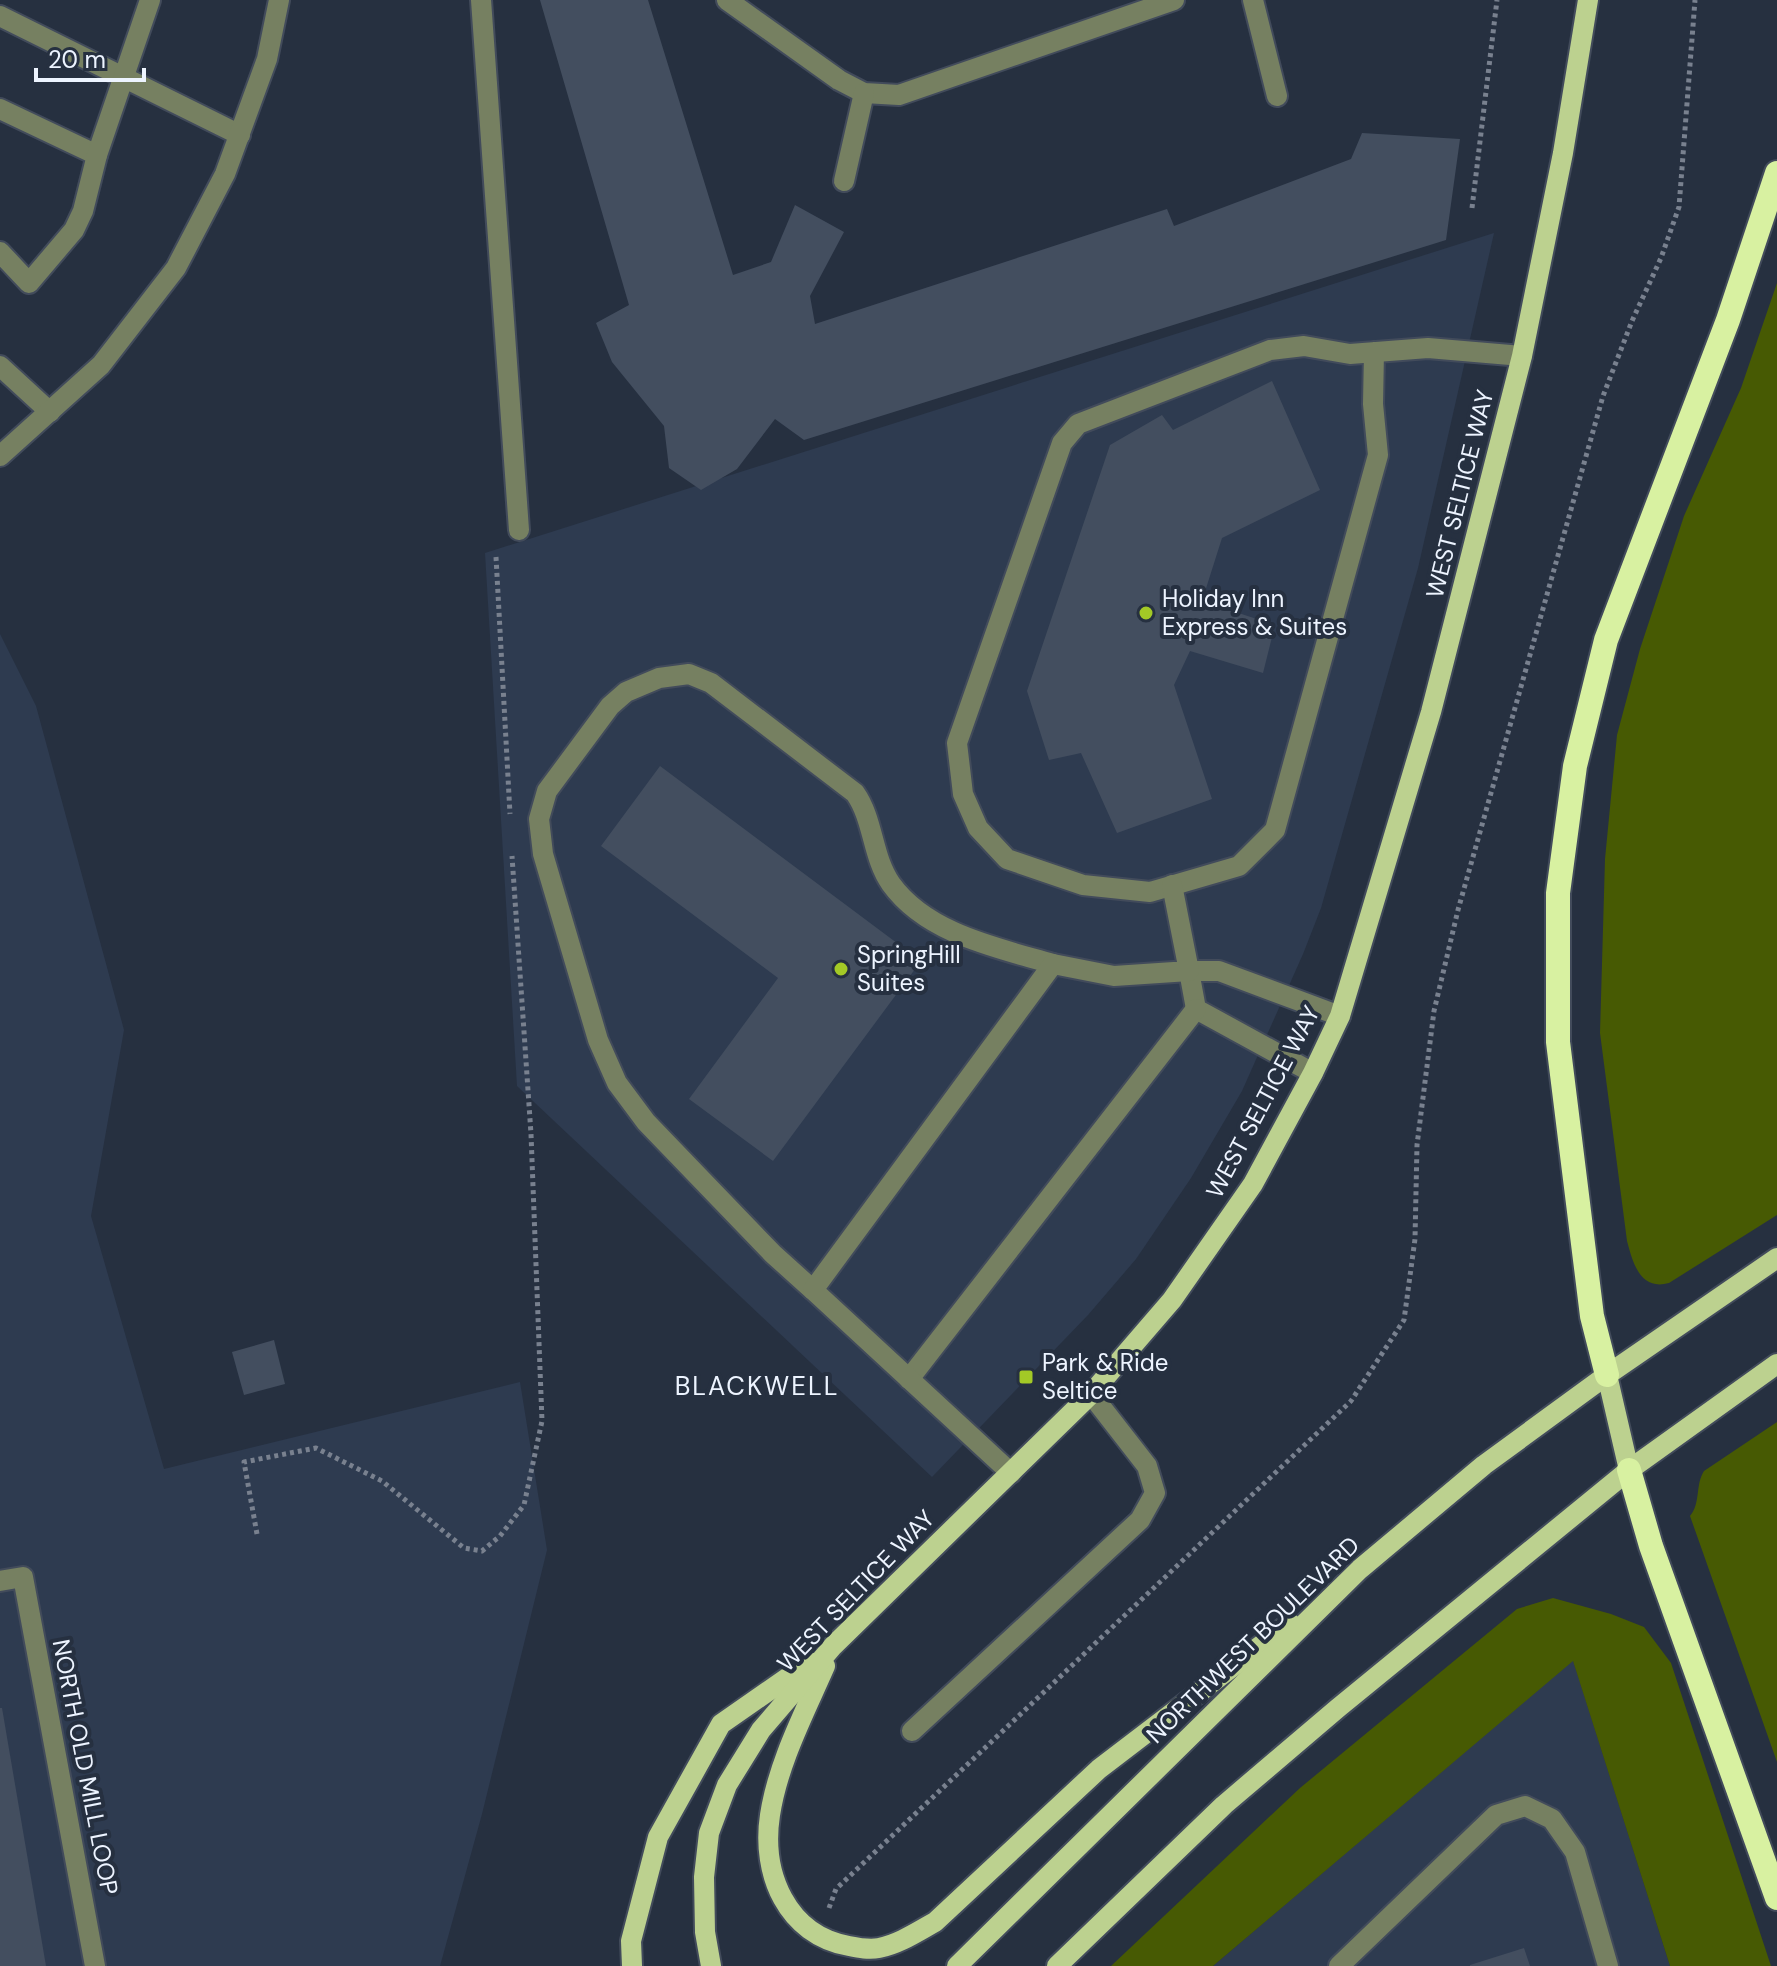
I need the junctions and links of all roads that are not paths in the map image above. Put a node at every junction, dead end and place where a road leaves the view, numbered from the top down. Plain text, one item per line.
1 (150, 0) edge
2 (279, 0) edge
3 (481, 0) edge
4 (727, 0) edge
5 (1174, 0) edge
6 (1253, 0) edge
7 (1588, 0) edge
8 (0, 16) edge
9 (125, 79) junction
10 (864, 93) junction
11 (1277, 96) dead end
12 (0, 109) edge
13 (240, 135) junction
14 (97, 155) junction
15 (1777, 173) edge
16 (844, 181) dead end
17 (0, 252) edge
18 (1374, 352) junction
19 (1522, 356) junction
20 (0, 366) edge
21 (50, 412) junction
22 (0, 456) edge
23 (519, 530) dead end
24 (1172, 885) junction
25 (1053, 964) junction
26 (1189, 971) junction
27 (1196, 1009) junction
28 (1340, 1016) junction
29 (1313, 1073) junction
30 (1777, 1258) edge
31 (813, 1290) junction
32 (1777, 1364) edge
33 (1607, 1375) junction
34 (909, 1379) junction
35 (1091, 1394) junction
36 (1629, 1470) junction
37 (1011, 1473) junction
38 (1360, 1569) junction
39 (0, 1581) edge
40 (833, 1646) junction
41 (912, 1731) dead end
42 (1777, 1898) edge
43 (95, 1966) edge
44 (632, 1966) edge
45 (711, 1966) edge
46 (957, 1966) edge
47 (1057, 1966) edge
48 (1339, 1966) edge
49 (1608, 1966) edge

1 - 9 street
2 - 13 street
3 - 23 street
4 - 10 street
5 - 10 street
6 - 11 street
7 - 19 main road, WEST SELTICE WAY
8 - 9 street
9 - 13 street
9 - 14 street
10 - 16 street
12 - 14 street
13 - 21 street
14 - 17 street
15 - 33 highway
18 - 19 street
18 - 24 street
18 - 24 street
19 - 28 main road, WEST SELTICE WAY
20 - 21 street
21 - 22 street
24 - 26 street
25 - 26 street
25 - 31 street
25 - 31 street
26 - 27 street
26 - 28 street
27 - 29 street
27 - 34 street
28 - 29 main road, WEST SELTICE WAY
29 - 35 main road, WEST SELTICE WAY
30 - 33 main road, NORTHWEST BOULEVARD
31 - 34 street
32 - 36 main road
33 - 36 main road
33 - 38 main road, NORTHWEST BOULEVARD
34 - 37 street
35 - 37 main road, WEST SELTICE WAY
35 - 41 street
36 - 42 highway
36 - 47 main road
37 - 40 main road, WEST SELTICE WAY
38 - 40 main road
38 - 46 main road, NORTHWEST BOULEVARD
39 - 43 street, NORTH OLD MILL LOOP
40 - 44 main road
40 - 45 main road, WEST SELTICE WAY
48 - 49 street

